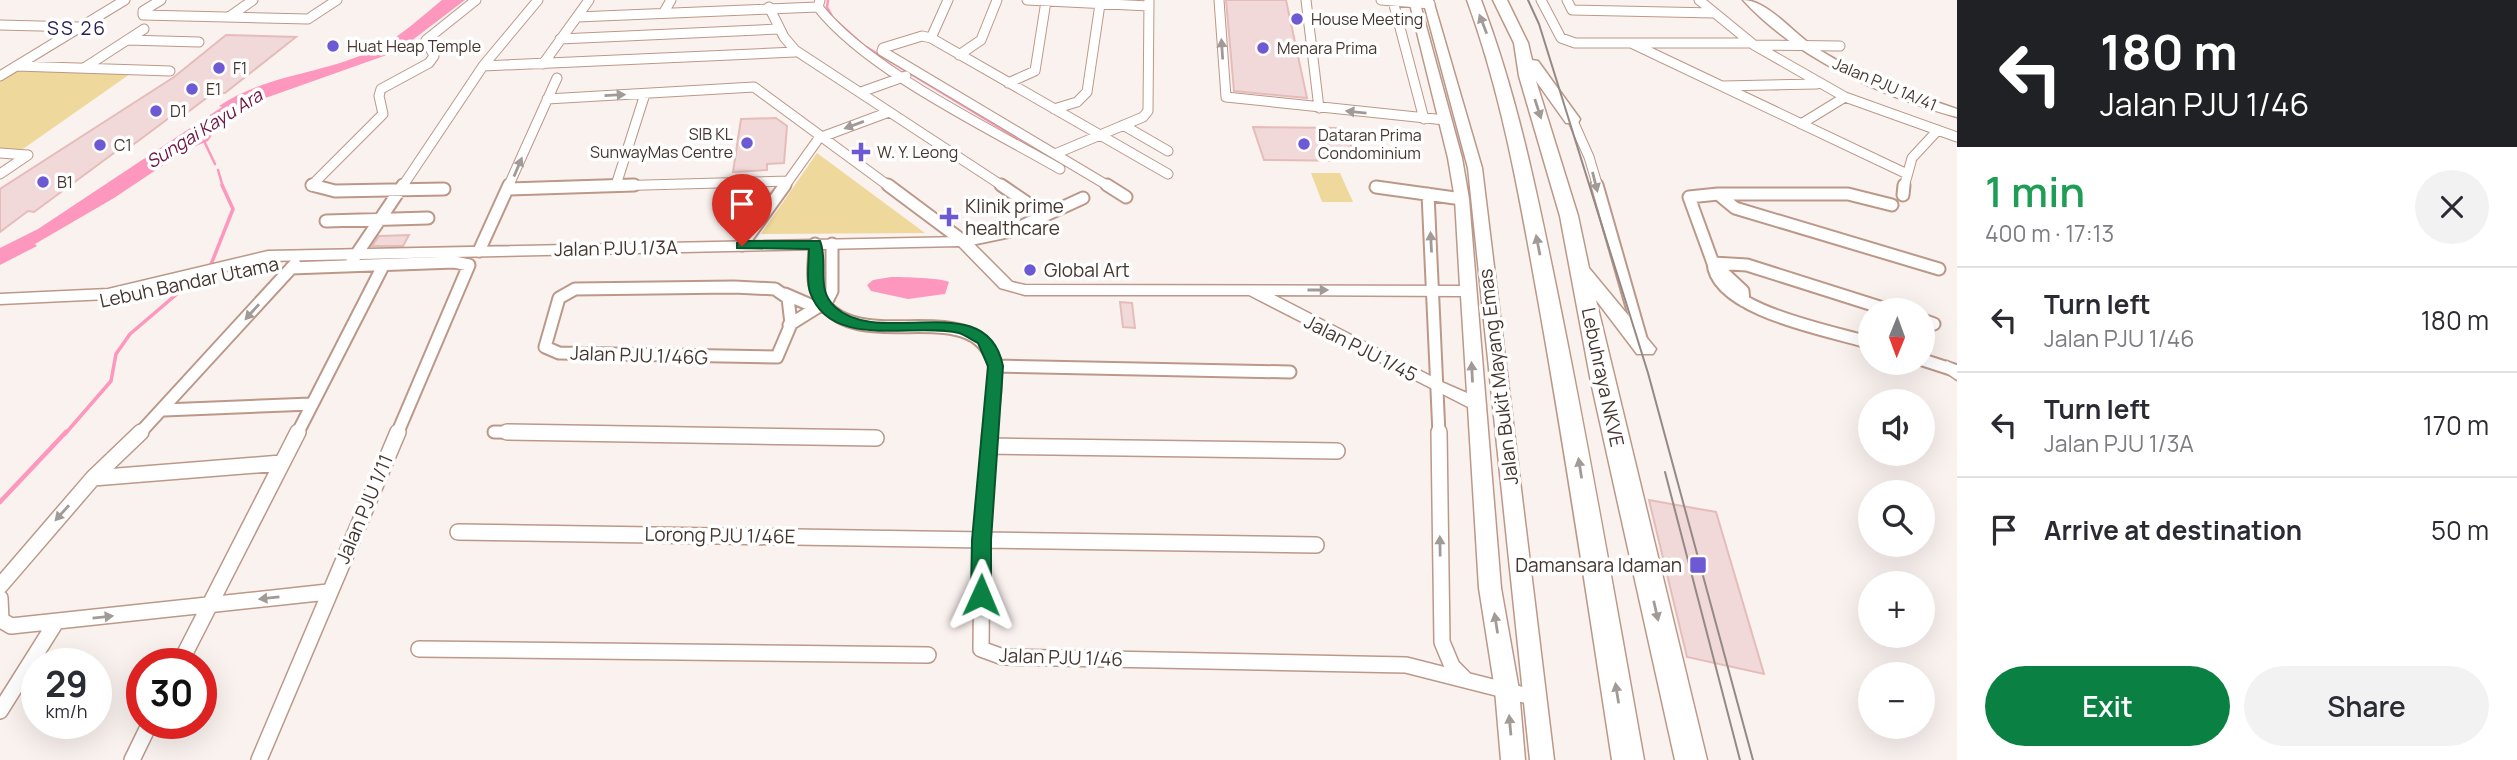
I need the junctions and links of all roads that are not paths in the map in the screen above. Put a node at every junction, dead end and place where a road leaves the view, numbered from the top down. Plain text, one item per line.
1 (125, 0) edge
2 (160, 0) edge
3 (253, 0) edge
4 (337, 0) edge
5 (475, 0) edge
6 (538, 0) edge
7 (589, 0) edge
8 (671, 0) edge
9 (742, 0) edge
10 (947, 0) edge
11 (998, 0) edge
12 (1027, 0) edge
13 (1219, 0) edge
14 (1306, 0) edge
15 (1381, 0) edge
16 (1474, 0) edge
17 (1500, 0) edge
18 (1541, 0) edge
19 (1567, 0) edge
20 (1699, 0) edge
21 (1748, 0) edge
22 (1756, 0) edge
23 (1046, 1) edge
24 (1393, 1) edge
25 (1415, 1) edge
26 (1429, 2) edge
27 (1149, 3) edge
28 (819, 4) edge
29 (1100, 4) junction
30 (769, 7) junction
31 (738, 8) junction
32 (1572, 10) joint
33 (664, 12) junction
34 (1714, 12) junction
35 (228, 17) junction
36 (577, 17) junction
37 (0, 25) edge
38 (18, 26) junction
39 (80, 27) junction
40 (144, 29) dead end
41 (778, 29) junction
42 (0, 36) edge
43 (927, 37) junction
44 (560, 39) junction
45 (127, 40) junction
46 (199, 42) dead end
47 (1521, 43) junction
48 (1631, 43) junction
49 (1753, 44) junction
50 (1811, 46) junction
51 (1840, 46) dead end
52 (794, 52) junction
53 (959, 55) junction
54 (543, 64) junction
55 (16, 66) junction
56 (483, 66) junction
57 (84, 68) junction
58 (147, 70) joint
59 (170, 71) dead end
60 (0, 76) edge
61 (906, 76) junction
62 (557, 78) dead end
63 (1008, 83) junction
64 (1821, 84) junction
65 (1722, 86) junction
66 (861, 92) junction
67 (645, 94) junction
68 (1845, 97) junction
69 (547, 99) junction
70 (1957, 107) edge
71 (1319, 108) junction
72 (1054, 109) junction
73 (1460, 111) junction
74 (889, 112) junction
75 (1957, 113) edge
76 (1572, 118) joint
77 (1424, 119) junction
78 (1445, 120) junction
79 (1801, 124) junction
80 (1123, 125) junction
81 (1938, 130) junction
82 (1099, 136) junction
83 (1957, 137) edge
84 (819, 138) junction
85 (1168, 151) dead end
86 (0, 153) edge
87 (1055, 154) junction
88 (1475, 168) junction
89 (1060, 169) dead end
90 (1905, 173) junction
91 (0, 174) edge
92 (1168, 174) dead end
93 (788, 181) junction
94 (616, 185) junction
95 (1376, 187) dead end
96 (444, 189) dead end
97 (509, 189) junction
98 (398, 190) junction
99 (1428, 194) junction
100 (1718, 194) junction
101 (1903, 195) dead end
102 (1126, 197) dead end
103 (1083, 198) dead end
104 (1462, 199) junction
105 (1892, 205) dead end
106 (1045, 215) junction
107 (1479, 216) junction
108 (428, 218) dead end
109 (379, 219) junction
110 (326, 221) dead end
111 (963, 241) junction
112 (815, 244) junction
113 (832, 244) junction
114 (742, 246) junction
115 (438, 251) joint
116 (479, 251) junction
117 (1577, 258) junction
118 (353, 260) junction
119 (464, 262) junction
120 (1713, 263) junction
121 (294, 264) junction
122 (241, 265) junction
123 (383, 266) junction
124 (1939, 269) dead end
125 (1250, 290) junction
126 (1433, 291) junction
127 (1468, 291) junction
128 (784, 292) junction
129 (0, 299) edge
130 (58, 300) junction
131 (1858, 300) edge
132 (820, 305) junction
133 (0, 308) edge
134 (789, 326) junction
135 (1858, 339) edge
136 (1645, 349) joint
137 (1936, 364) edge
138 (995, 366) junction
139 (1955, 369) edge
140 (1290, 372) dead end
141 (1438, 387) junction
142 (1474, 403) junction
143 (311, 404) junction
144 (164, 410) junction
145 (494, 432) dead end
146 (876, 438) dead end
147 (989, 446) junction
148 (1337, 452) dead end
149 (281, 463) junction
150 (93, 478) junction
151 (458, 532) dead end
152 (982, 540) junction
153 (1316, 545) dead end
154 (0, 586) edge
155 (328, 592) junction
156 (0, 598) edge
157 (209, 605) junction
158 (56, 622) junction
159 (188, 648) edge
160 (419, 649) dead end
161 (928, 654) dead end
162 (1466, 679) junction
163 (1507, 690) junction
164 (1535, 698) junction
165 (0, 710) edge
166 (142, 739) edge
167 (132, 760) edge
168 (259, 760) edge
169 (1513, 760) edge
170 (1542, 760) edge
171 (1628, 760) edge
172 (1691, 760) edge

1 - 39 street
2 - 35 street
3 - 35 street
4 - 35 street
5 - 98 street
6 - 56 street
7 - 36 street
8 - 33 street
9 - 31 street
10 - 43 street
11 - 53 street
12 - 23 street
71 -> 13 street
14 - 71 street
15 - 24 street
171 -> 16 highway, Lebuhraya NKVE
17 - 47 highway, Lebuhraya NKVE
18 - 48 street
19 - 32 street
20 - 34 street
21 - 50 main road, Jalan PJU 1A/41
22 - 50 main road, Jalan PJU 1A/41
23 - 29 street
23 - 63 street
24 - 25 street
24 - 77 street
25 - 26 street
25 - 78 main road, Jalan Bukit Mayang Emas
26 - 73 main road, Jalan Bukit Mayang Emas
27 - 29 street
27 - 80 street
28 - 30 street
28 - 61 street
29 - 72 street
30 - 31 street
30 - 41 street
31 - 33 street
32 - 34 street
33 - 36 street
34 - 49 street
36 - 44 street
37 - 38 street
38 - 39 street
38 - 42 street
39 - 55 street
40 - 45 street
41 - 44 street
41 - 52 street
43 - 53 street
43 - 87 street
44 - 54 street
45 - 46 street
45 - 57 street
47 - 76 highway
47 -> 117 highway, Lebuhraya NKVE
48 - 49 street
48 - 65 street
49 - 50 street
49 - 64 street
50 - 51 street
50 - 70 main road, Jalan PJU 1A/41
50 - 75 main road, Jalan PJU 1A/41
52 - 54 street
52 - 66 street
53 - 63 street
54 - 56 street
55 - 57 street
55 - 60 street
56 - 98 street
57 - 58 street
58 - 59 street
61 - 66 street
61 - 89 street
62 - 69 street
63 - 72 street
64 - 65 street
64 - 68 street
65 - 79 street
66 - 74 street
69 -> 67 street
67 - 84 street
67 - 94 street
68 - 79 street
68 - 81 street
97 -> 69 street
77 -> 71 street
72 - 82 street
73 - 78 main road
73 - 88 main road, Jalan Bukit Mayang Emas
74 -> 84 street
74 - 106 street
76 -> 136 street
77 - 78 street
78 - 104 main road, Jalan Bukit Mayang Emas
79 - 90 street
80 - 82 street
80 - 85 street
81 - 83 street
81 - 90 street
82 - 87 street
82 - 92 street
84 - 93 street
84 - 111 street
86 - 91 street
87 - 102 street
88 - 104 main road
88 - 107 main road, Jalan Bukit Mayang Emas
90 - 101 street
93 - 94 street
93 - 114 street
94 - 97 street
95 - 99 street
96 - 98 street
97 - 116 street
98 - 109 street
99 - 104 street
126 -> 99 street
100 - 105 street
100 - 120 street
100 - 124 street
103 - 106 street
104 - 107 main road
104 - 127 main road, Jalan Bukit Mayang Emas
106 - 111 street
107 - 164 main road, Jalan Bukit Mayang Emas
108 - 109 street
109 - 110 street
109 - 118 street
111 - 113 main road, Jalan PJU 1/3A
111 - 125 main road, Jalan PJU 1/45
112 - 113 main road, Jalan PJU 1/3A
112 - 114 main road, Jalan PJU 1/3A
112 - 132 street
113 - 132 street
114 - 116 main road, Jalan PJU 1/3A
115 - 116 main road, Jalan PJU 1/3A
115 - 118 main road, Lebuh Bandar Utama
116 - 119 main road
117 - 136 highway
117 -> 172 highway, Lebuhraya NKVE
118 - 121 main road, Lebuh Bandar Utama
118 - 122 main road, Lebuh Bandar Utama
118 - 123 street
119 - 123 street
119 - 155 street, Jalan PJU 1/11
120 - 131 street
120 - 135 street
121 - 122 main road, Lebuh Bandar Utama
121 -> 144 street
122 - 130 main road, Lebuh Bandar Utama
123 - 143 street
125 -> 126 main road, Jalan PJU 1/45
125 - 141 main road, Jalan PJU 1/45
126 - 127 main road, Jalan PJU 1/45
126 - 141 street
142 -> 127 main road, Jalan Bukit Mayang Emas
128 - 132 street
128 - 134 street
128 - 134 street, Jalan PJU 1/46G
129 - 130 main road, Lebuh Bandar Utama
130 - 133 main road, Lebuh Bandar Utama
132 - 134 street
132 - 138 street
137 - 139 street
138 - 140 street
138 - 147 street, Jalan PJU 1/46
141 - 142 main road, Jalan PJU 1/45
162 -> 141 street
163 -> 142 main road, Jalan Bukit Mayang Emas
143 - 144 street
143 - 149 street
144 - 150 street
145 - 146 street
147 - 148 street
147 - 152 street, Jalan PJU 1/46
149 - 150 street
149 - 157 street
150 -> 154 street
151 - 152 street, Lorong PJU 1/46E
152 - 153 street, Lorong PJU 1/46E
152 - 162 street, Jalan PJU 1/46
155 -> 157 street
155 - 168 street, Jalan PJU 1/11
156 - 158 street
158 -> 157 street
157 - 159 street
158 - 165 street
160 - 161 street
162 - 163 street, Jalan PJU 1/46
163 - 164 street, Jalan PJU 1/46
169 -> 163 main road, Jalan Bukit Mayang Emas
164 - 170 main road, Jalan Bukit Mayang Emas
166 - 167 street

